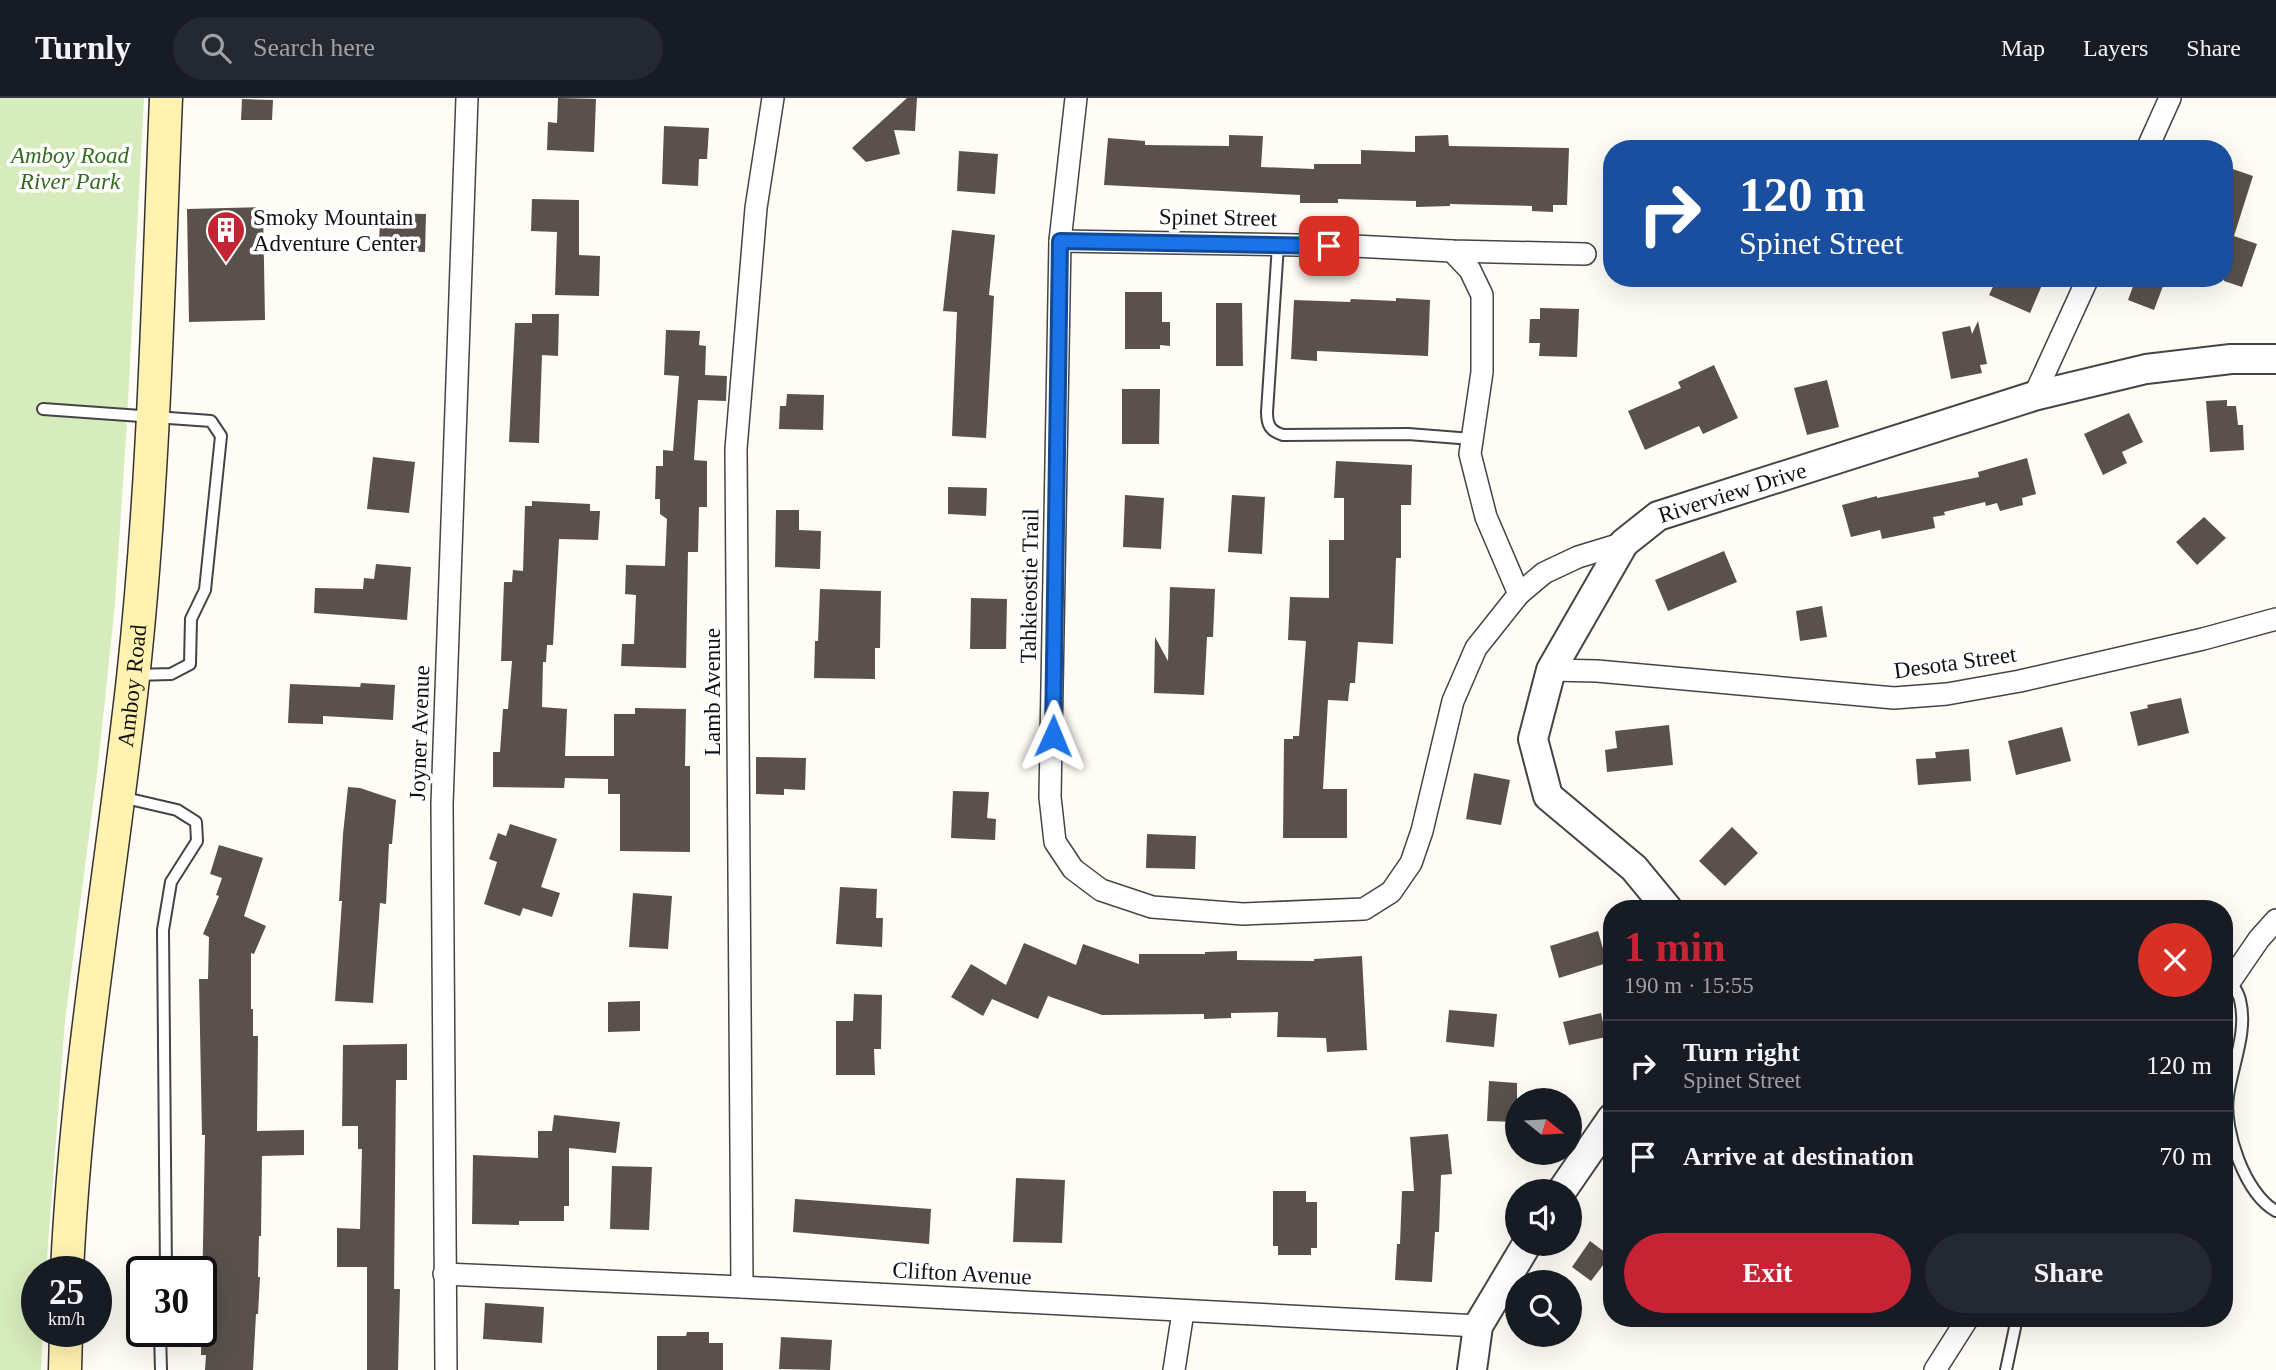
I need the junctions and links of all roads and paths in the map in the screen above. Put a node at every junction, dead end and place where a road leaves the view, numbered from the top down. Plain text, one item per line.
1 (166, 98) edge
2 (467, 98) edge
3 (773, 98) edge
4 (1076, 98) edge
5 (2170, 98) edge
6 (2151, 140) edge
7 (1060, 241) junction
8 (1278, 245) junction
9 (1452, 251) junction
10 (1585, 254) dead end
11 (2084, 287) edge
12 (2276, 359) edge
13 (2034, 396) junction
14 (43, 409) dead end
15 (153, 416) junction
16 (1472, 439) junction
17 (1624, 544) junction
18 (1519, 594) junction
19 (2276, 619) edge
20 (1551, 670) junction
21 (133, 676) junction
22 (118, 797) junction
23 (1660, 900) edge
24 (2276, 920) edge
25 (2233, 977) edge
26 (2233, 992) edge
27 (2233, 1072) edge
28 (1603, 1131) edge
29 (2233, 1146) edge
30 (1569, 1179) edge
31 (2276, 1211) edge
32 (68, 1256) edge
33 (166, 1256) edge
34 (1520, 1256) edge
35 (444, 1274) junction
36 (742, 1287) junction
37 (1183, 1312) junction
38 (1478, 1326) junction
39 (1962, 1327) edge
40 (2015, 1327) edge
41 (66, 1347) edge
42 (160, 1347) edge
43 (65, 1370) edge
44 (161, 1370) edge
45 (446, 1370) edge
46 (1174, 1370) edge
47 (1472, 1370) edge
48 (1935, 1370) edge
49 (2006, 1370) edge

1 - 15 main road, Amboy Road
2 - 35 street, Joyner Avenue
3 - 36 street, Lamb Avenue
4 - 7 street, Tahkieostie Trail
5 - 6 street
7 - 8 street, Spinet Street
7 - 18 street, Tahkieostie Trail
8 - 9 street, Spinet Street
8 - 16 lane
9 - 10 street, Spinet Street
9 - 16 street
11 - 13 street
12 - 13 street, Riverview Drive
13 - 17 street, Riverview Drive
14 - 15 lane
15 - 21 main road, Amboy Road
15 - 21 lane
16 - 18 street
17 - 18 street, Tahkieostie Trail
17 - 20 street, Riverview Drive
19 - 20 street, Desota Street
20 - 23 street, Riverview Drive
21 - 22 main road, Amboy Road
22 - 32 main road, Amboy Road
22 - 33 lane
24 - 25 street
26 - 27 lane
28 - 30 street
29 - 31 lane
34 - 38 street
35 - 36 street, Clifton Avenue
35 - 45 street, Joyner Avenue
36 - 37 street, Clifton Avenue
37 - 38 street, Clifton Avenue
37 - 46 street
38 - 47 street
39 - 48 street
40 - 49 lane
41 - 43 main road
42 - 44 lane

